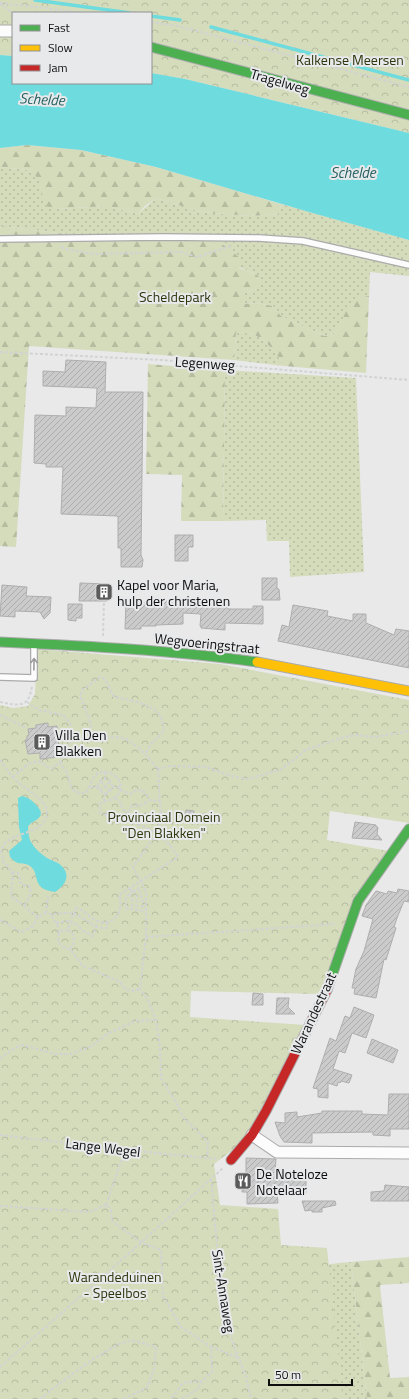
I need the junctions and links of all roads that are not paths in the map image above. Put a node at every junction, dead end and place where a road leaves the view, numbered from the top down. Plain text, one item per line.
1 (0, 31) edge
2 (12, 31) edge
3 (152, 47) edge
4 (409, 115) edge
5 (0, 239) edge
6 (409, 265) edge
7 (0, 642) edge
8 (34, 644) junction
9 (0, 677) edge
10 (409, 691) edge
11 (409, 829) edge
12 (409, 839) edge
13 (385, 862) junction
14 (252, 1136) junction
15 (409, 1154) edge
16 (231, 1160) dead end

1 - 2 street
3 - 4 street, Tragelweg
5 - 6 lane
7 - 8 street, Wegvoeringstraat
9 -> 8 lane
8 - 10 street, Wegvoeringstraat
11 - 13 street, Warandestraat
12 - 13 street, Warandestraat
13 - 14 street, Warandestraat
14 - 15 street
14 - 16 street, Warandestraat

